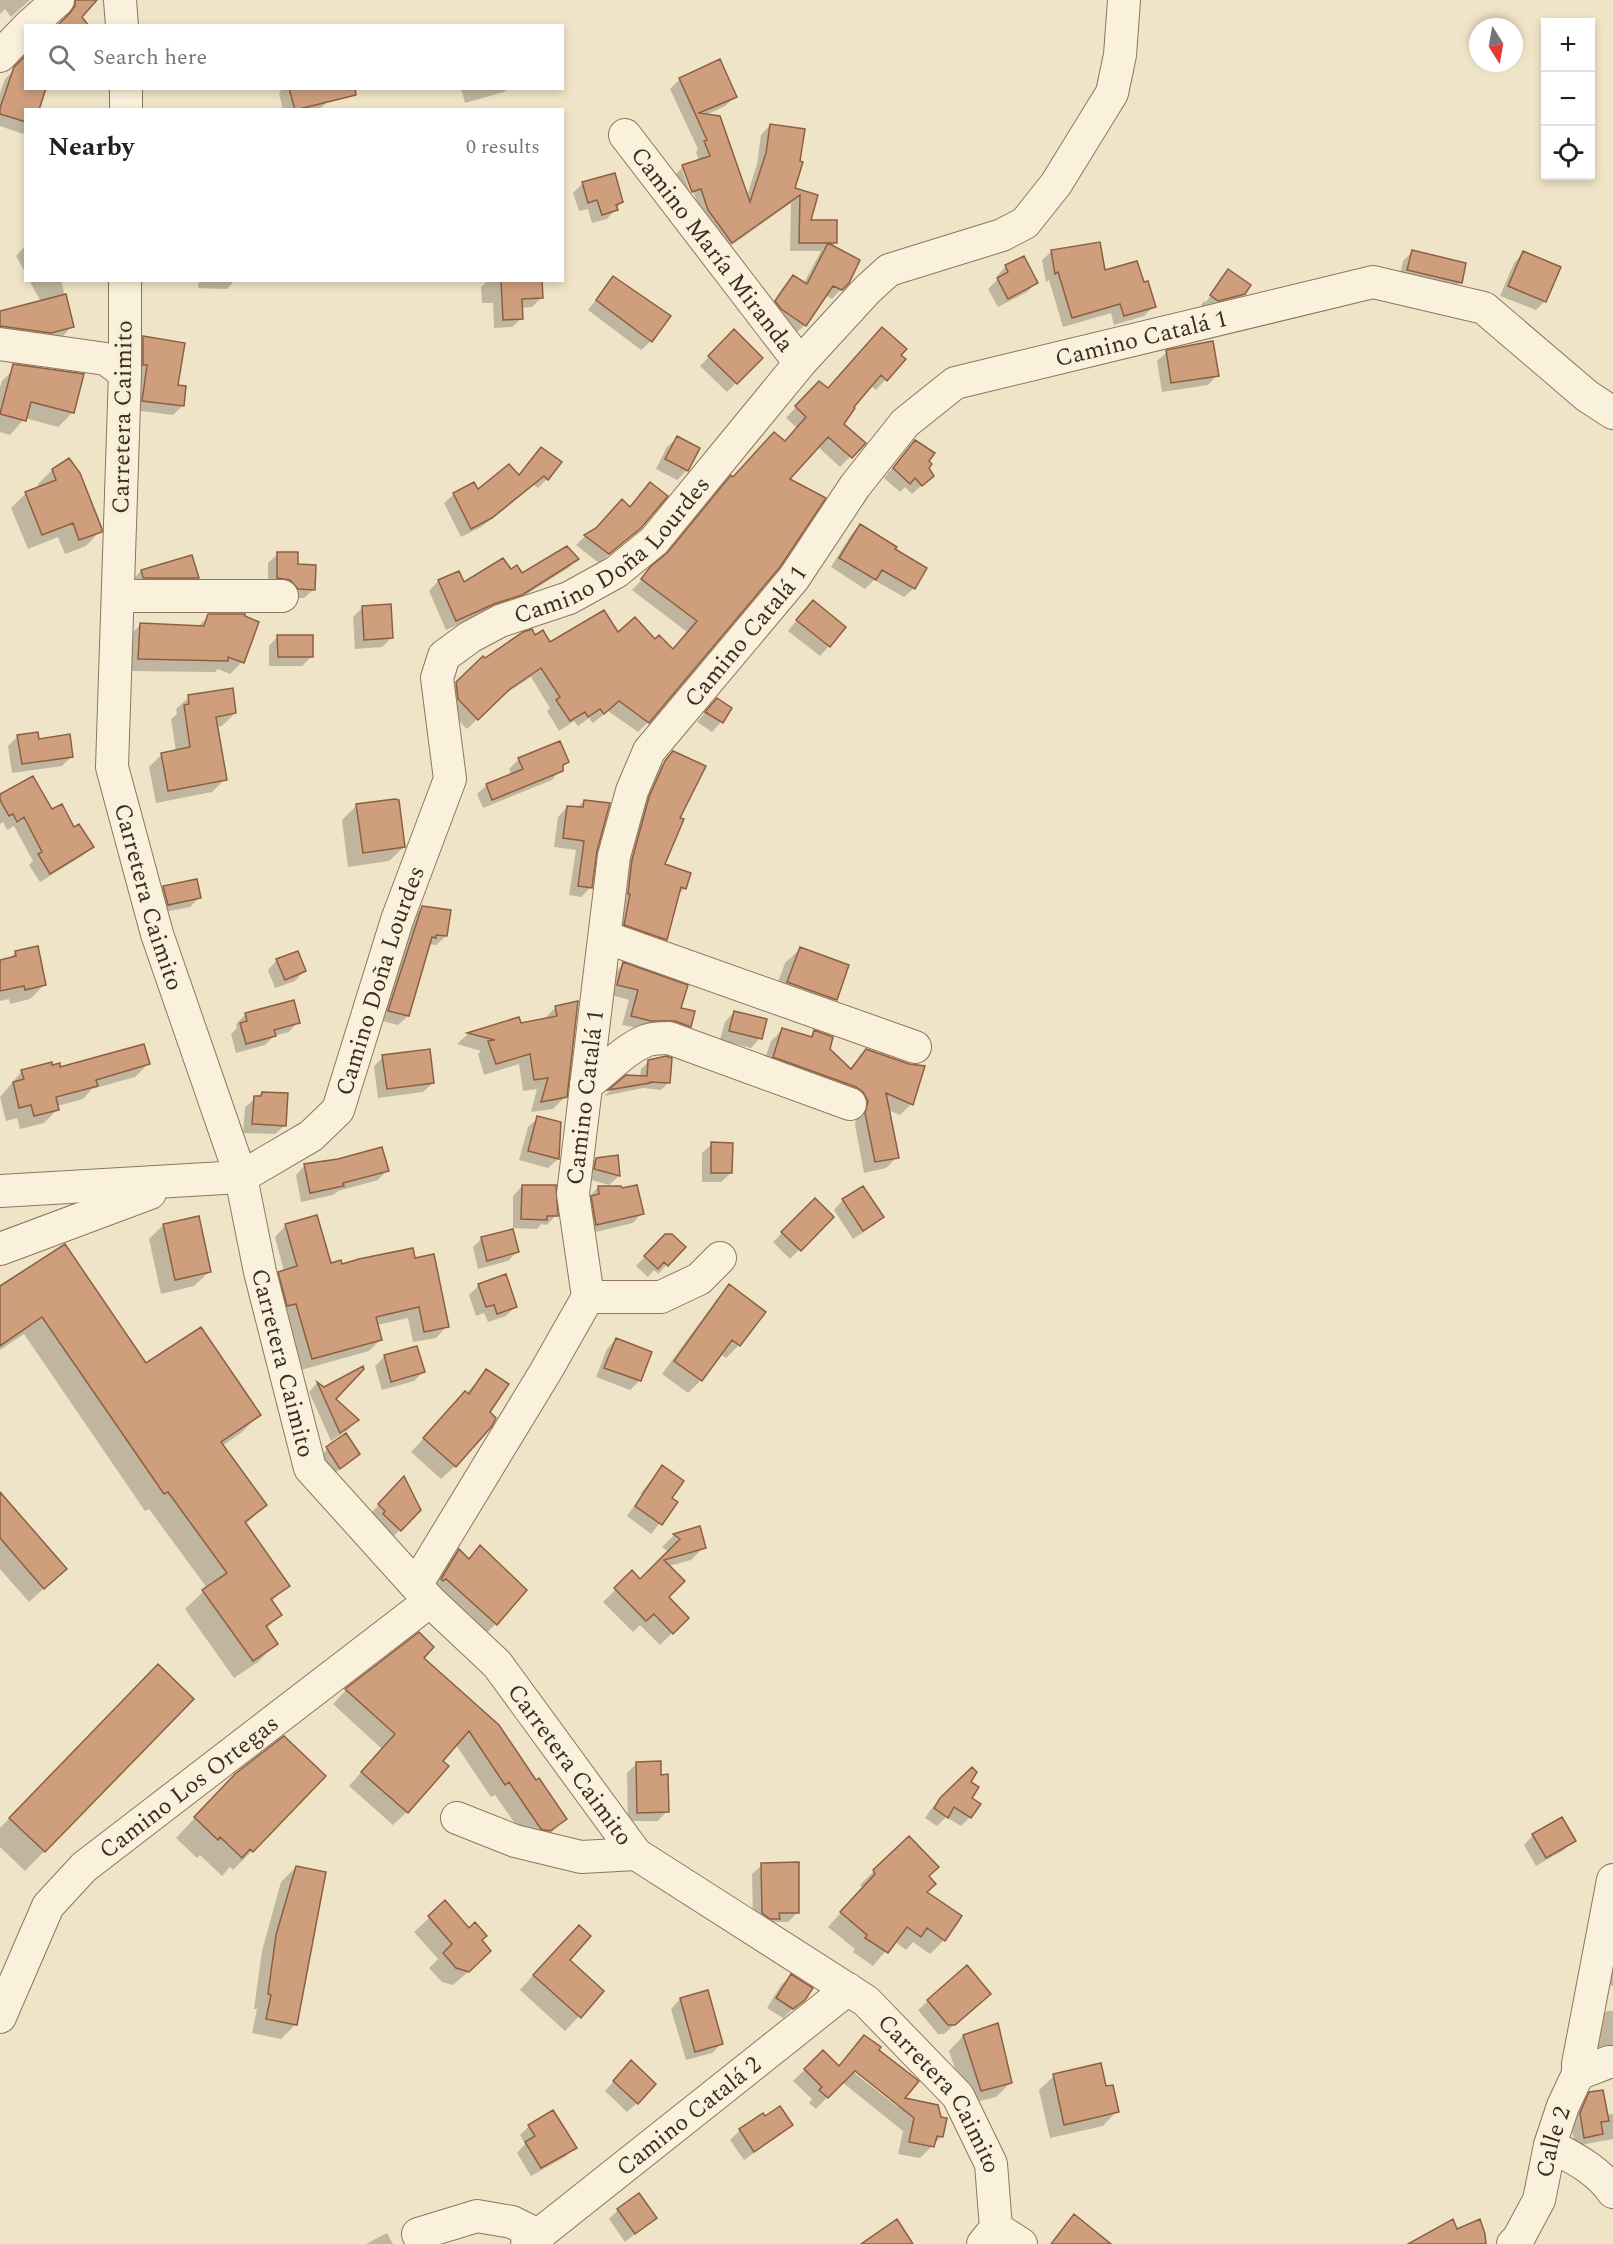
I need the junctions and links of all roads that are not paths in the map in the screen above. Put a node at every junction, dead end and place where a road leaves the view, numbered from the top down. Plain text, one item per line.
1 (58, 0) edge
2 (120, 0) edge
3 (1124, 0) edge
4 (31, 24) edge
5 (122, 24) edge
6 (24, 31) edge
7 (0, 56) edge
8 (126, 90) edge
9 (126, 108) edge
10 (625, 135) dead end
11 (125, 282) edge
12 (0, 344) edge
13 (800, 363) junction
14 (125, 373) junction
15 (1613, 413) edge
16 (118, 596) junction
17 (282, 596) dead end
18 (605, 937) junction
19 (915, 1047) dead end
20 (586, 1085) junction
21 (850, 1104) dead end
22 (241, 1177) junction
23 (182, 1181) junction
24 (0, 1191) edge
25 (0, 1250) edge
26 (720, 1258) dead end
27 (588, 1297) junction
28 (423, 1593) junction
29 (457, 1818) dead end
30 (636, 1854) junction
31 (1613, 1880) edge
32 (848, 1989) junction
33 (0, 2017) edge
34 (1613, 2062) edge
35 (1578, 2074) junction
36 (1550, 2145) junction
37 (1613, 2192) edge
38 (418, 2234) dead end
39 (533, 2240) edge
40 (1001, 2240) edge
41 (1513, 2244) edge

1 - 4 street
2 - 5 street
3 - 13 street, Camino Doña Lourdes
6 - 7 street
8 - 9 street
10 - 13 street, Camino María Miranda
11 - 14 street, Carretera Caimito
12 - 14 street
13 - 22 street, Camino Doña Lourdes
14 - 16 street, Carretera Caimito
15 - 18 street, Camino Catalá 1
16 - 17 street
16 - 22 street, Carretera Caimito
18 - 19 street
18 - 20 street, Camino Catalá 1
20 - 21 street
20 - 27 street, Camino Catalá 1
22 - 23 street
22 - 28 street, Carretera Caimito
23 - 24 street
23 - 25 street
26 - 27 street
27 - 28 street
28 - 30 street, Carretera Caimito
28 - 33 street, Camino Los Ortegas
29 - 30 street
30 - 32 street, Carretera Caimito
31 - 35 street, Calle 2
32 - 39 street, Camino Catalá 2
32 - 40 street, Carretera Caimito
34 - 35 street
35 - 36 street, Calle 2
36 - 37 street
36 - 41 street, Calle 2
38 - 39 street

